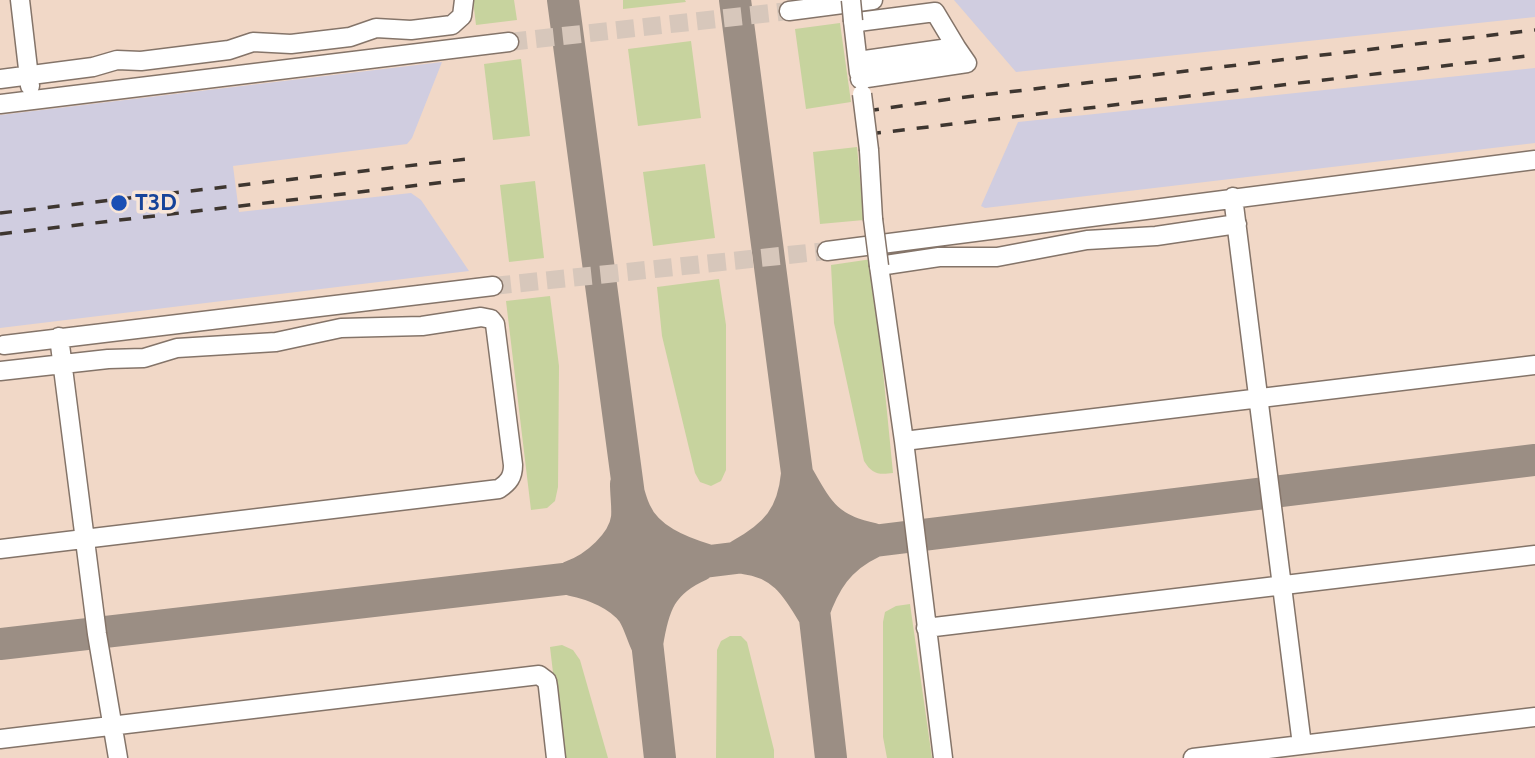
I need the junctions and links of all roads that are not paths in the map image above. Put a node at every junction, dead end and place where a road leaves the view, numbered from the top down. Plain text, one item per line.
1 (20, 0) edge
2 (464, 0) edge
3 (851, 0) edge
4 (873, 0) edge
5 (789, 11) tunnel mouth
6 (853, 25) junction
7 (509, 42) tunnel mouth
8 (956, 47) junction
9 (858, 61) junction
10 (29, 75) junction
11 (0, 79) edge
12 (861, 87) junction
13 (32, 100) junction
14 (0, 104) edge
15 (1535, 160) edge
16 (1233, 197) junction
17 (1237, 225) junction
18 (827, 251) tunnel mouth
19 (879, 266) junction
20 (493, 286) tunnel mouth
21 (176, 325) junction
22 (59, 337) junction
23 (4, 345) dead end
24 (177, 348) junction
25 (63, 365) junction
26 (1535, 365) edge
27 (0, 371) edge
28 (1259, 399) junction
29 (904, 441) junction
30 (86, 539) junction
31 (0, 550) edge
32 (1535, 555) edge
33 (1282, 584) junction
34 (926, 628) junction
35 (1535, 717) edge
36 (114, 726) junction
37 (0, 739) edge
38 (1302, 745) junction
39 (118, 758) edge
40 (556, 758) edge
41 (943, 758) edge
42 (1193, 758) edge

1 - 10 lane
2 - 10 lane
3 - 6 lane, bridge
4 - 5 lane
6 - 8 lane
6 - 9 lane
7 - 13 lane
8 - 9 lane
8 - 12 lane
9 - 12 lane
10 - 11 lane
10 - 13 lane
12 - 19 lane, bridge
13 - 14 lane
15 - 16 lane
16 - 17 lane
16 - 18 lane
17 - 19 lane
17 - 28 lane
19 - 29 lane
20 - 21 lane
21 - 22 lane
21 - 24 lane
22 - 23 lane
22 - 25 lane
24 - 25 lane
24 - 30 lane
25 - 27 lane
25 - 30 lane
26 - 28 lane
28 - 29 lane
28 - 33 lane
29 - 34 lane
30 - 31 lane
30 - 36 lane
32 - 33 lane
33 - 34 lane
33 - 38 lane
34 - 41 lane
35 - 38 lane
36 - 37 lane
36 - 39 lane
36 - 40 lane
38 - 42 lane

